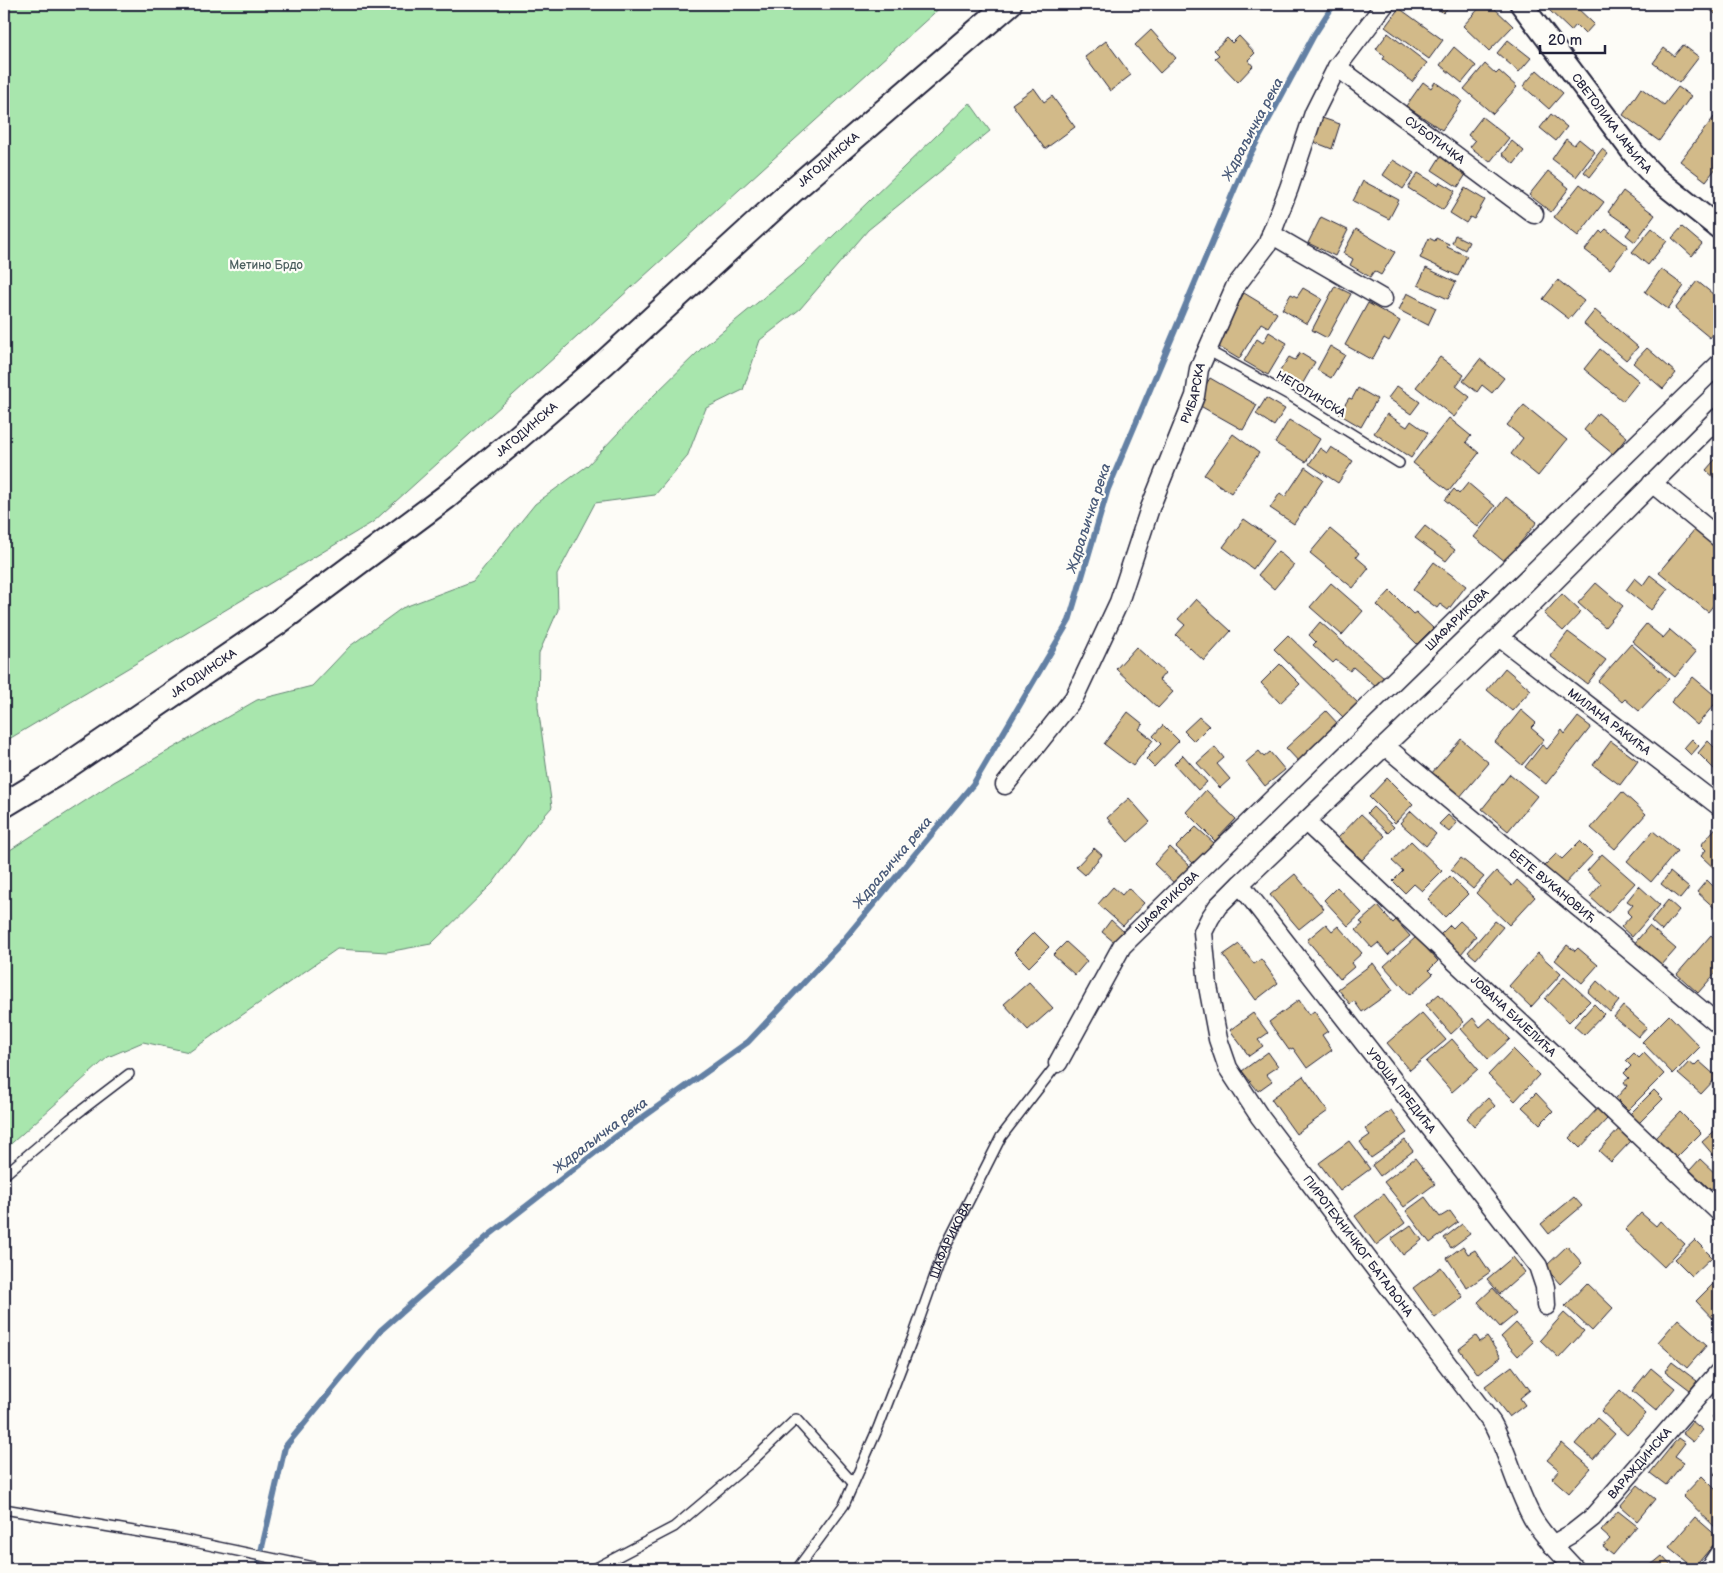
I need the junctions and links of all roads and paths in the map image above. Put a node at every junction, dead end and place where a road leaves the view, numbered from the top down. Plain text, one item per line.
1 (1009, 4) edge
2 (1385, 4) edge
3 (1524, 6) edge
4 (1337, 67) junction
5 (1534, 214) dead end
6 (1719, 228) edge
7 (1271, 234) junction
8 (1383, 298) dead end
9 (1207, 350) junction
10 (1719, 364) edge
11 (1715, 428) edge
12 (1399, 463) dead end
13 (1652, 483) junction
14 (1719, 538) edge
15 (1499, 636) junction
16 (1385, 746) junction
17 (1005, 786) dead end
18 (4, 805) edge
19 (1719, 806) edge
20 (1306, 822) junction
21 (1240, 884) junction
22 (1719, 1025) edge
23 (1058, 1062) joint
24 (129, 1074) dead end
25 (4, 1175) edge
26 (1719, 1212) edge
27 (1546, 1306) dead end
28 (1719, 1372) edge
29 (853, 1483) junction
30 (4, 1509) edge
31 (1552, 1544) junction
32 (1719, 1554) edge
33 (324, 1569) edge
34 (594, 1569) edge
35 (797, 1569) edge
36 (1575, 1569) edge
37 (1709, 1569) edge

1 - 18 main road, ЈАГОДИНСКА
2 - 4 street, РИБАРСКА
3 - 6 street, СВЕТОЛИКА ЈАЊИЋА
4 - 5 street, СУБОТИЧКА
4 - 7 street, РИБАРСКА
7 - 8 street
7 - 9 street, РИБАРСКА
9 - 12 lane, НЕГОТИНСКА
9 - 17 street, РИБАРСКА
10 - 23 street, ШАФАРИКОВА
11 - 13 street
13 - 14 street
13 - 15 street
15 - 16 street
15 - 19 street, МИЛАНА РАКИЋА
16 - 20 street
16 - 22 street, БЕТЕ ВУКАНОВИЋ
20 - 21 street
20 - 26 street, ЈОВАНА БИЈЕЛИЋА
21 - 27 street, УРОША ПРЕДИЋА
21 - 31 street, ПИРОТЕХНИЧКОГ БАТАЉОНА
23 - 29 lane, ШАФАРИКОВА
24 - 25 lane
28 - 31 street, ВАРАЖДИНСКА
29 - 34 lane
29 - 35 lane, ШАФАРИКОВА
30 - 33 lane
31 - 36 street, ПИРОТЕХНИЧКОГ БАТАЉОНА
32 - 37 street

